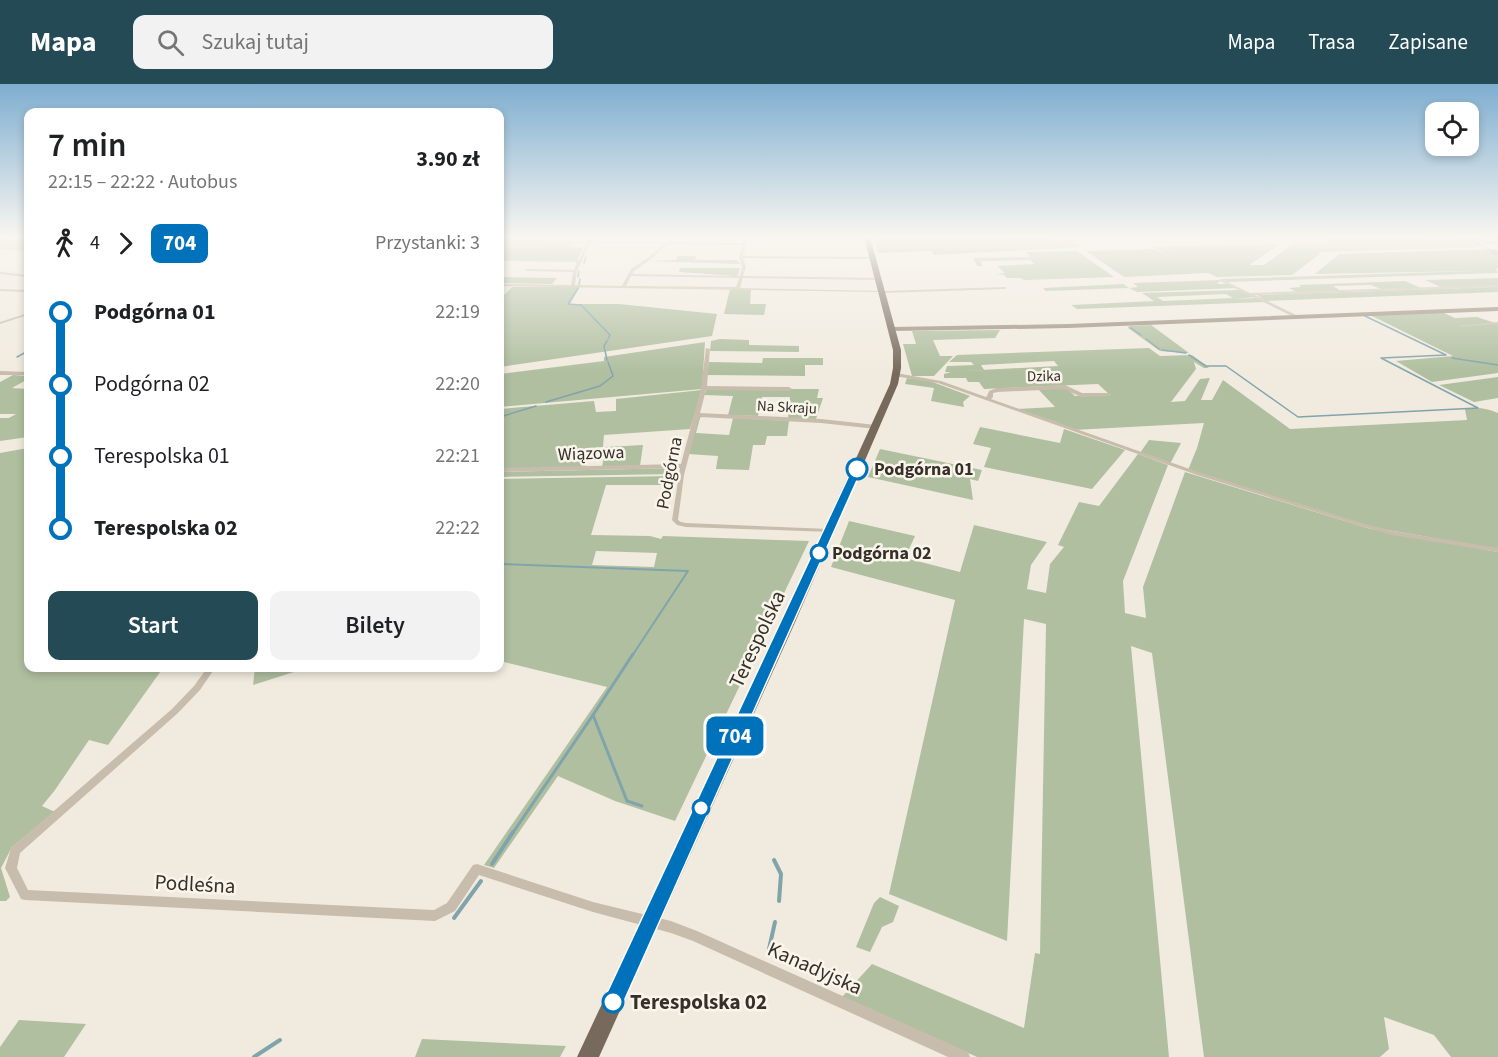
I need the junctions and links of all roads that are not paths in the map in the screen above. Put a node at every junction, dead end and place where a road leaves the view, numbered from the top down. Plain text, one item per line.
1 (573, 282) edge
2 (625, 282) edge
3 (740, 282) edge
4 (880, 282) edge
5 (1226, 282) edge
6 (504, 285) edge
7 (573, 286) junction
8 (1498, 286) edge
9 (623, 287) junction
10 (738, 288) junction
11 (1005, 288) dead end
12 (0, 290) edge
13 (24, 291) edge
14 (882, 292) junction
15 (1251, 294) junction
16 (1498, 309) edge
17 (24, 315) edge
18 (1296, 316) junction
19 (0, 323) edge
20 (1498, 323) edge
21 (1460, 326) dead end
22 (892, 329) junction
23 (708, 349) dead end
24 (897, 371) junction
25 (0, 373) edge
26 (24, 374) edge
27 (704, 388) junction
28 (789, 389) dead end
29 (1108, 394) dead end
30 (985, 399) junction
31 (697, 415) junction
32 (876, 427) junction
33 (683, 466) junction
34 (504, 470) edge
35 (829, 531) junction
36 (1498, 550) edge
37 (208, 672) edge
38 (650, 922) junction
39 (588, 1057) edge
40 (963, 1057) edge

1 - 7 street
2 - 9 street
3 - 10 street
4 - 14 main road
5 - 15 street
6 - 7 street
7 - 9 street
8 - 15 street
9 - 10 street
10 - 14 street
11 - 14 street
12 - 13 street
14 - 22 main road
15 - 18 street
16 - 18 street
17 - 19 street
18 - 22 street
20 - 21 street
22 - 24 main road
23 - 27 street, Podgórna
24 - 30 street
24 - 32 main road, Terespolska
25 - 26 street
27 - 28 street
27 - 31 street, Podgórna
29 - 30 street, Dzika
30 - 36 street
31 - 32 street, Na Skraju
31 - 33 street, Podgórna
32 - 35 main road, Terespolska
33 - 34 street, Wiązowa
33 - 35 street, Podgórna
35 - 38 main road, Terespolska
37 - 38 street, Podleśna
38 - 39 main road, Terespolska
38 - 40 street, Kanadyjska

